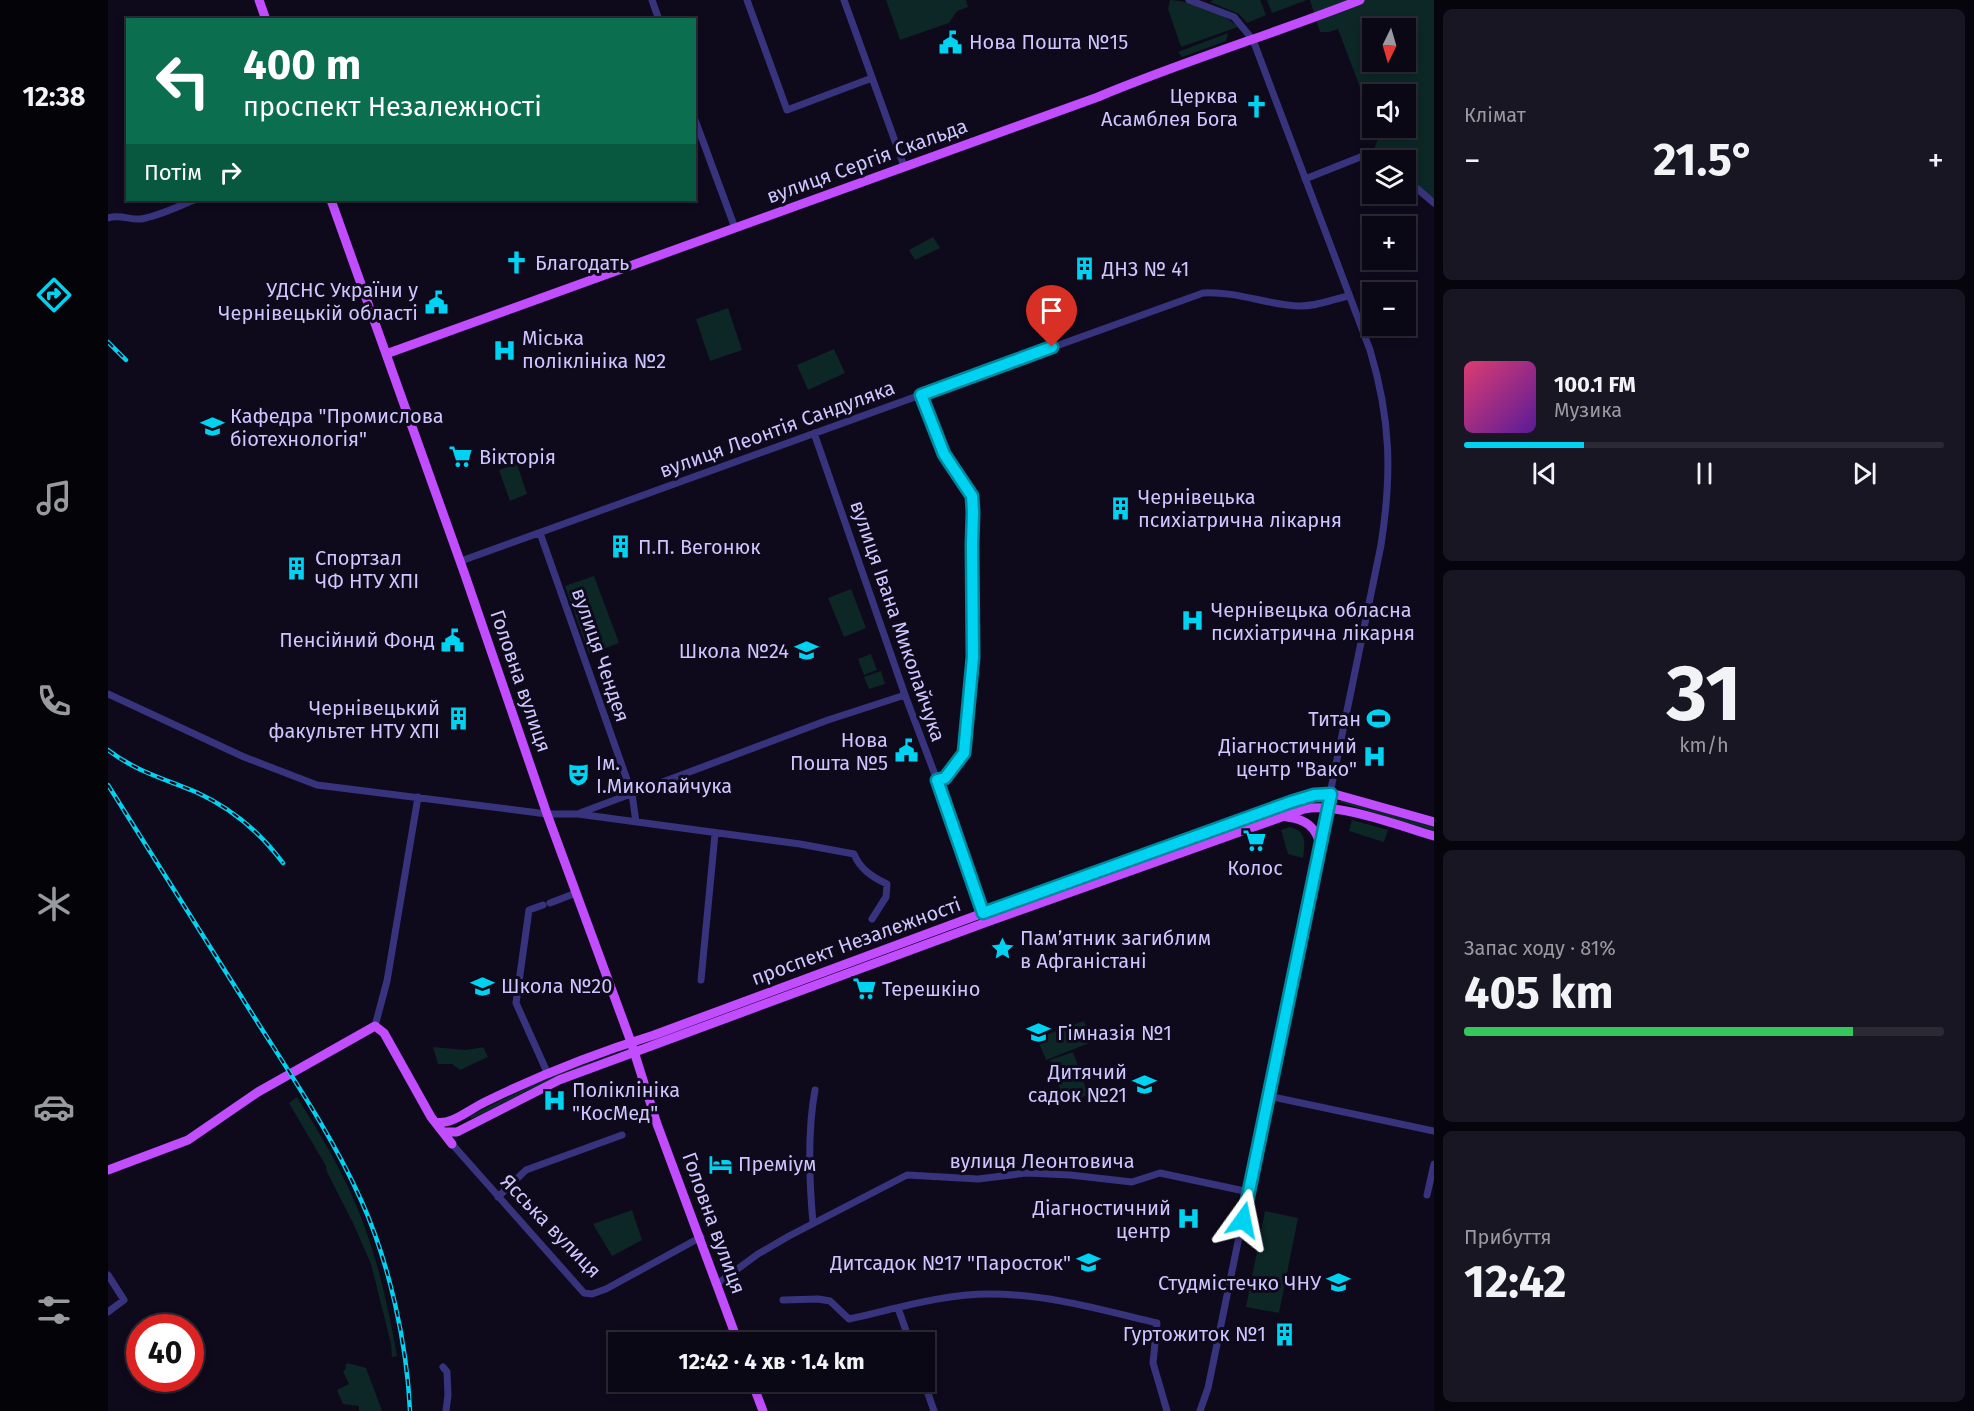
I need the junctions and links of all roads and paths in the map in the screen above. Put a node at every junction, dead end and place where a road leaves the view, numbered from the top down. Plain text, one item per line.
1 (259, 0) edge
2 (652, 0) edge
3 (747, 0) edge
4 (844, 0) edge
5 (1189, 0) edge
6 (1360, 0) edge
7 (265, 18) edge
8 (658, 18) edge
9 (1253, 40) junction
10 (872, 78) junction
11 (696, 122) edge
12 (1362, 156) edge
13 (904, 166) junction
14 (1305, 178) junction
15 (1416, 188) edge
16 (191, 201) edge
17 (331, 201) edge
18 (1434, 203) edge
19 (108, 218) edge
20 (735, 228) junction
21 (1348, 296) junction
22 (386, 354) junction
23 (921, 395) junction
24 (814, 433) junction
25 (540, 533) junction
26 (461, 561) junction
27 (108, 694) edge
28 (905, 695) junction
29 (937, 780) junction
30 (1331, 794) junction
31 (632, 795) junction
32 (418, 797) junction
33 (1328, 808) junction
34 (547, 814) junction
35 (578, 814) junction
36 (1278, 817) junction
37 (636, 822) junction
38 (1434, 822) edge
39 (715, 834) junction
40 (1434, 836) edge
41 (1320, 846) junction
42 (576, 893) junction
43 (983, 913) junction
44 (872, 919) dead end
45 (987, 922) junction
46 (701, 980) dead end
47 (375, 1026) junction
48 (631, 1042) junction
49 (635, 1053) junction
50 (548, 1072) junction
51 (815, 1090) dead end
52 (1268, 1096) junction
53 (435, 1122) junction
54 (1434, 1131) edge
55 (443, 1132) junction
56 (457, 1132) junction
57 (622, 1135) dead end
58 (452, 1144) junction
59 (1434, 1164) edge
60 (108, 1170) edge
61 (1249, 1192) junction
62 (1427, 1195) dead end
63 (498, 1197) junction
64 (813, 1223) junction
65 (700, 1237) junction
66 (108, 1275) edge
67 (717, 1284) junction
68 (783, 1300) dead end
69 (898, 1308) junction
70 (108, 1312) edge
71 (734, 1332) edge
72 (906, 1332) edge
73 (442, 1367) dead end
74 (756, 1392) edge
75 (927, 1392) edge
76 (446, 1411) edge
77 (763, 1411) edge
78 (934, 1411) edge
79 (1167, 1411) edge
80 (1200, 1411) edge

1 - 7 main road
2 - 8 street
3 - 10 street
4 - 10 street
5 - 9 street
6 - 9 main road, вулиця Сергія Скальда
9 - 13 main road, вулиця Сергія Скальда
9 - 14 street
10 - 13 street
11 - 20 street
12 - 14 street
13 - 20 main road, вулиця Сергія Скальда
14 - 21 street
15 - 18 street
16 - 19 street
17 - 22 main road, Головна вулиця
20 - 22 main road, вулиця Сергія Скальда
21 - 23 street, вулиця Леонтія Сандуляка
21 - 30 street
22 - 26 main road, Головна вулиця
23 - 24 street, вулиця Леонтія Сандуляка
23 - 29 street
24 - 25 street, вулиця Леонтія Сандуляка
24 - 28 street, вулиця Івана Миколайчука
25 - 26 street, вулиця Леонтія Сандуляка
25 - 31 street, вулиця Чендея
26 - 34 main road, Головна вулиця
27 - 32 street
28 - 29 street, вулиця Івана Миколайчука
28 - 31 street
29 - 43 street, вулиця Івана Миколайчука
30 - 33 street
30 - 38 main road, проспект Незалежності
30 - 43 main road, проспект Незалежності
31 - 35 street
31 - 37 street, вулиця Чендея
32 - 34 street
32 - 47 street
33 - 36 main road, проспект Незалежності
33 - 40 main road, проспект Незалежності
33 - 41 street
34 - 35 street
34 - 42 main road, Головна вулиця
35 - 37 street
36 - 41 main road
36 - 45 main road, проспект Незалежності
37 - 39 street
39 - 44 street
39 - 46 street
41 - 52 street
42 - 48 main road, Головна вулиця
42 - 50 street
43 - 45 street, вулиця Івана Миколайчука
43 - 48 main road, проспект Незалежності
45 - 49 main road, проспект Незалежності
47 - 53 main road
47 - 60 main road
48 - 49 main road, Головна вулиця
48 - 50 main road, проспект Незалежності
49 - 56 main road, проспект Незалежності
49 - 65 main road, Головна вулиця
50 - 53 main road, проспект Незалежності
51 - 64 street
52 - 54 street
52 - 61 street
53 - 55 main road
55 - 56 main road, проспект Незалежності
55 - 58 main road
56 - 58 main road
57 - 63 street
58 - 63 street, Ясська вулиця
59 - 62 street
61 - 64 street, вулиця Леонтовича
61 - 80 street
63 - 65 street, Ясська вулиця
64 - 67 street, вулиця Леонтовича
65 - 67 main road, Головна вулиця
66 - 70 street
67 - 71 main road, Головна вулиця
68 - 69 street
69 - 72 street
69 - 79 street
73 - 76 street
74 - 77 main road
75 - 78 street

